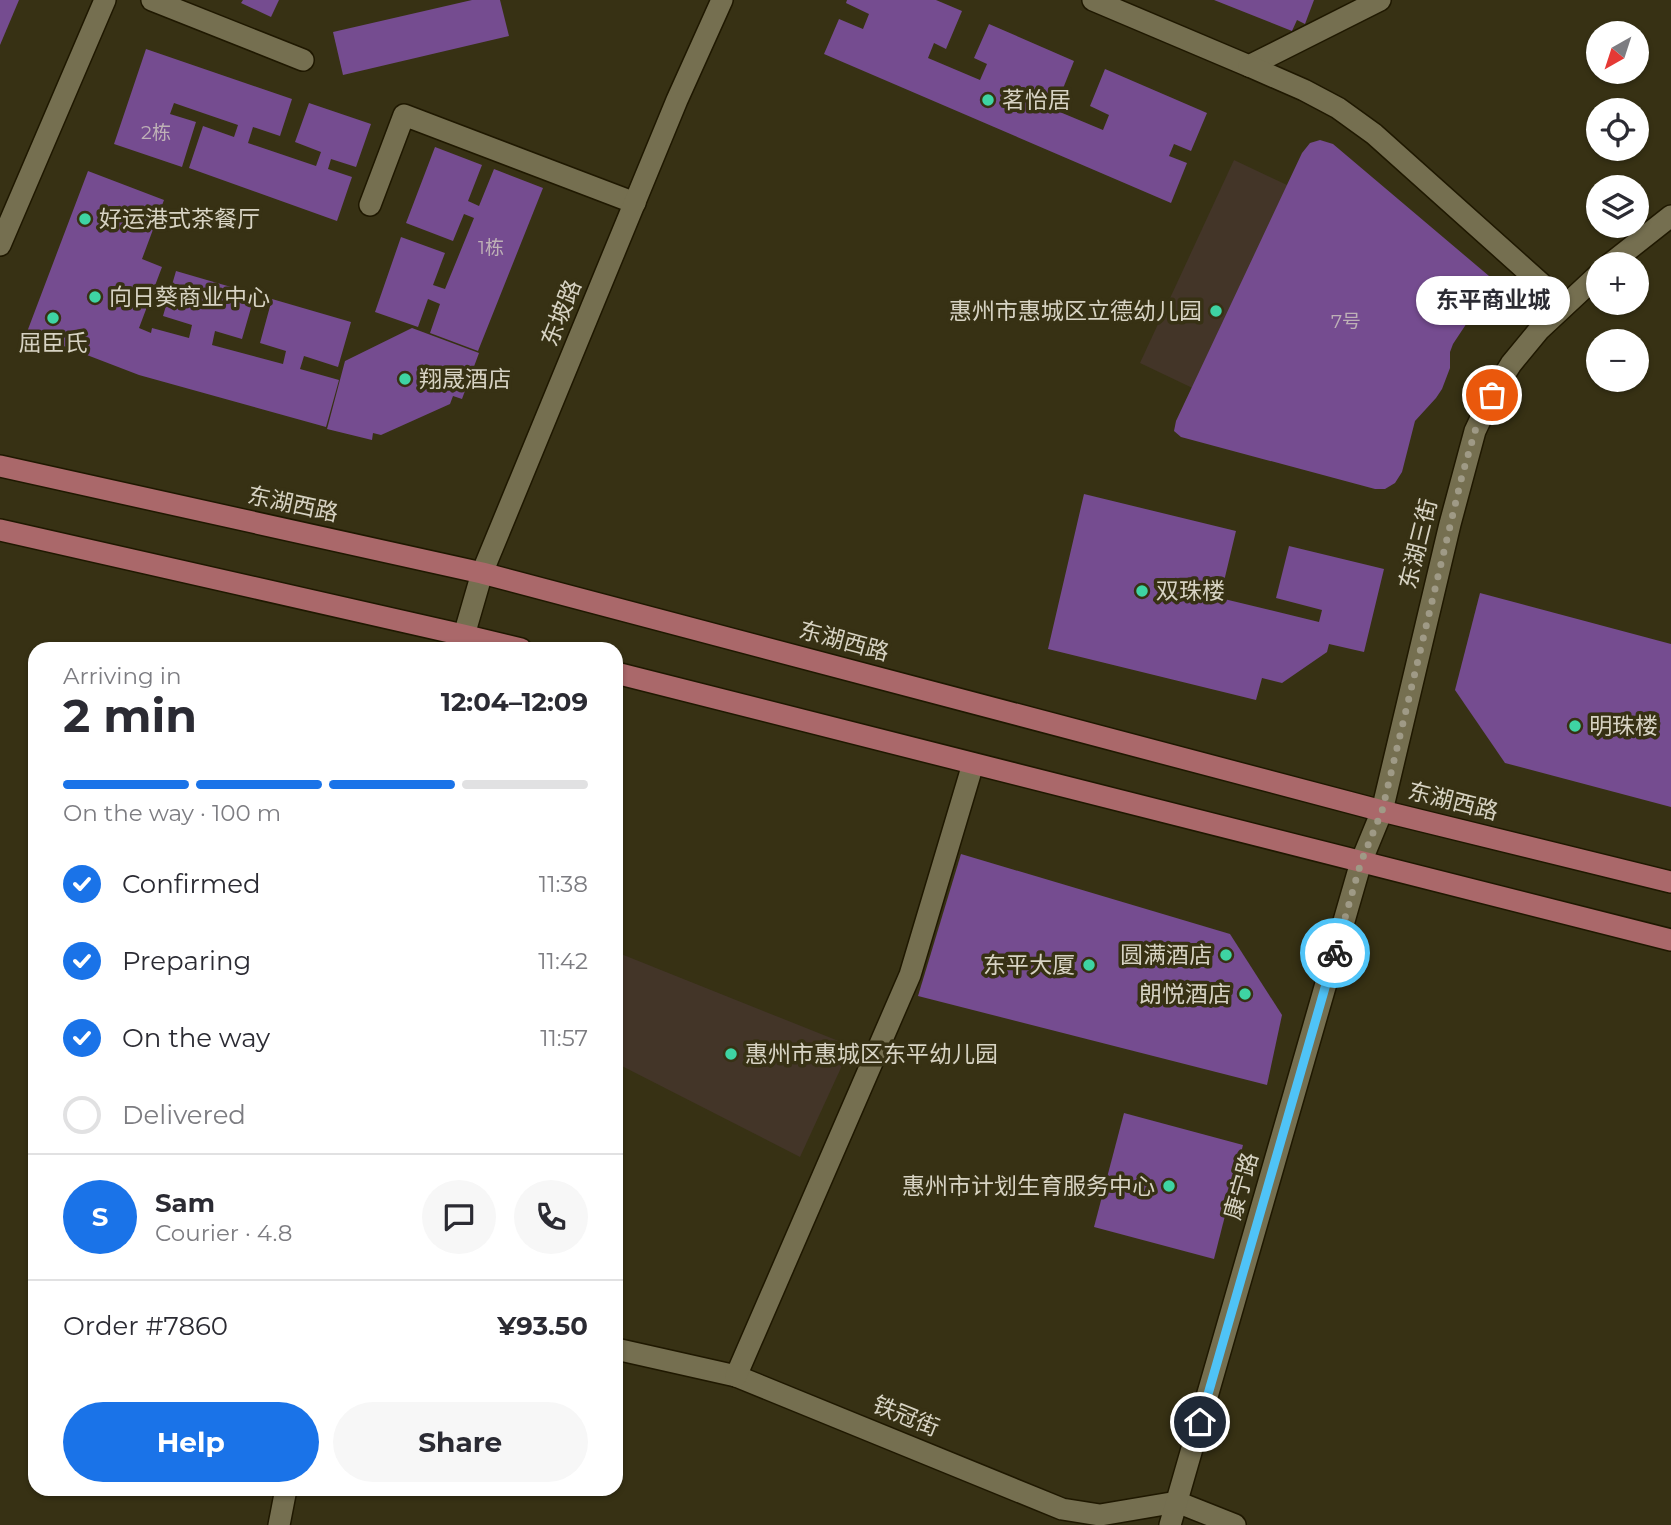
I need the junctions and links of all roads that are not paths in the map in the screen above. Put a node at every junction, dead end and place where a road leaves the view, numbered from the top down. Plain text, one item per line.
1 (105, 0) edge
2 (152, 0) edge
3 (722, 0) edge
4 (1093, 0) edge
5 (1380, 0) edge
6 (303, 60) dead end
7 (1249, 66) junction
8 (635, 203) junction
9 (370, 205) dead end
10 (1671, 216) edge
11 (0, 245) edge
12 (1625, 252) edge
13 (1586, 286) edge
14 (1565, 305) junction
15 (0, 466) edge
16 (0, 530) edge
17 (482, 573) junction
18 (462, 642) edge
19 (623, 675) edge
20 (973, 764) junction
21 (1382, 811) junction
22 (1361, 862) junction
23 (1671, 882) edge
24 (1671, 940) edge
25 (623, 1351) edge
26 (736, 1376) junction
27 (285, 1496) edge
28 (1177, 1502) junction
29 (279, 1525) edge
30 (1170, 1525) edge
31 (1235, 1525) edge

1 - 11 street
2 - 6 street
3 - 8 street, 东坡路
4 - 7 street
5 - 7 street
7 - 14 street
8 - 9 street
8 - 17 street, 东坡路
10 - 12 street
13 - 14 street, 东湖三街
14 - 21 street, 东湖三街
15 - 17 main road, 东湖西路
16 - 18 main road
17 - 18 street, 东坡路
17 - 21 main road, 东湖西路
19 - 20 main road
20 - 22 main road
20 - 26 street
21 - 22 street, 东湖三街
21 - 23 main road, 东湖西路
22 - 24 main road
22 - 28 street, 康宁路
25 - 26 street, 铁冠街
26 - 28 street, 铁冠街
27 - 29 street
28 - 30 street, 康宁路
28 - 31 street

